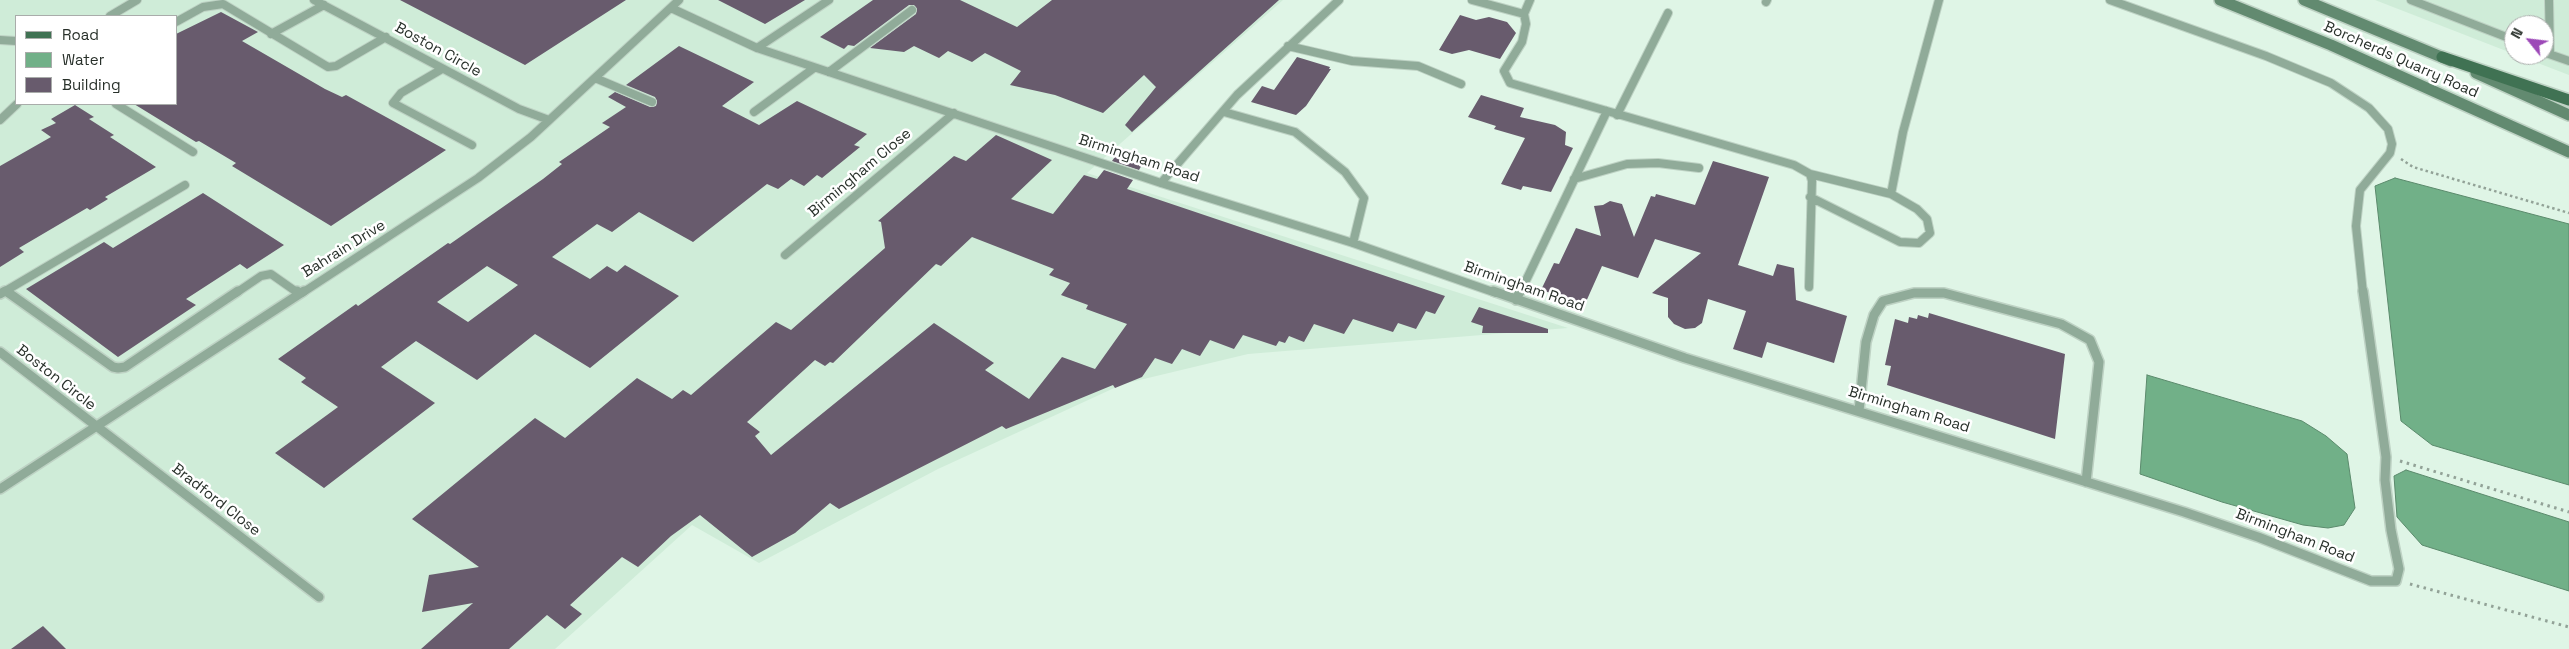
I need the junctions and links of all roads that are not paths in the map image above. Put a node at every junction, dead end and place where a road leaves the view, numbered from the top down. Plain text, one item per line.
1 (137, 0) edge
2 (314, 0) edge
3 (679, 0) edge
4 (829, 0) edge
5 (1339, 0) edge
6 (1472, 0) edge
7 (1530, 0) edge
8 (1939, 0) edge
9 (2110, 0) edge
10 (2220, 0) edge
11 (2304, 0) edge
12 (2411, 0) edge
13 (2549, 0) edge
14 (2430, 4) edge
15 (324, 5) junction
16 (671, 8) junction
17 (912, 10) dead end
18 (1668, 13) dead end
19 (1524, 14) junction
20 (112, 15) edge
21 (2548, 15) edge
22 (178, 21) edge
23 (272, 34) junction
24 (2504, 36) edge
25 (386, 37) junction
26 (0, 40) edge
27 (15, 41) edge
28 (1288, 46) junction
29 (757, 48) junction
30 (2554, 56) edge
31 (2442, 57) junction
32 (2569, 61) edge
33 (814, 68) junction
34 (442, 69) junction
35 (829, 72) junction
36 (594, 78) junction
37 (1461, 84) dead end
38 (2569, 100) edge
39 (652, 102) dead end
40 (16, 105) edge
41 (118, 105) edge
42 (754, 112) dead end
43 (1224, 112) junction
44 (1607, 112) junction
45 (954, 113) junction
46 (1617, 114) junction
47 (2569, 116) edge
48 (0, 120) edge
49 (549, 120) junction
50 (472, 145) dead end
51 (193, 152) dead end
52 (2569, 152) edge
53 (1699, 168) dead end
54 (1810, 174) junction
55 (1574, 179) junction
56 (1161, 183) junction
57 (185, 185) dead end
58 (1891, 194) junction
59 (1810, 197) junction
60 (1353, 243) junction
61 (785, 255) dead end
62 (1809, 287) dead end
63 (3, 292) edge
64 (299, 293) junction
65 (1516, 300) junction
66 (2, 357) edge
67 (1859, 411) junction
68 (96, 426) junction
69 (2086, 482) junction
70 (0, 489) edge
71 (319, 597) dead end

1 - 20 lane
2 - 15 lane, Boston Circle
3 - 16 lane, Bahrain Drive
4 - 29 lane
5 - 28 lane
6 - 19 lane
7 - 19 lane
8 - 58 lane
9 - 69 lane, Birmingham Road
10 - 52 main road, Borcherds Quarry Road
11 - 31 main road, Borcherds Quarry Road
12 - 14 lane
13 - 21 lane
14 - 24 lane
15 - 23 lane
15 - 25 lane, Boston Circle
16 - 29 lane, Birmingham Road
16 - 36 lane, Bahrain Drive
17 - 35 lane
18 - 46 lane
19 - 44 lane
22 - 23 lane
23 - 25 lane
25 - 34 lane, Boston Circle
26 - 27 lane
28 - 37 lane
28 - 43 lane
29 - 33 lane, Birmingham Road
30 - 32 lane
31 - 38 main road
31 - 47 main road, Borcherds Quarry Road
33 - 35 lane, Birmingham Road
33 - 42 lane
34 - 49 lane, Boston Circle
34 - 50 lane
35 - 45 lane, Birmingham Road
36 - 39 lane
36 - 49 lane, Bahrain Drive
40 - 48 lane
41 - 51 lane
43 - 56 lane
43 - 60 lane
44 - 46 lane
44 - 55 lane
45 - 56 lane, Birmingham Road
45 - 61 lane, Birmingham Close
46 - 54 lane
49 - 64 lane, Bahrain Drive
53 - 55 lane
54 - 58 lane
54 - 59 lane
55 - 65 lane
56 - 60 lane, Birmingham Road
57 - 63 lane
58 - 59 lane
59 - 62 lane
60 - 65 lane, Birmingham Road
63 - 64 lane
64 - 68 lane, Bahrain Drive
65 - 67 lane, Birmingham Road
66 - 68 lane, Boston Circle
67 - 69 lane, Birmingham Road
67 - 69 lane
68 - 70 lane, Bahrain Drive
68 - 71 lane, Bradford Close

